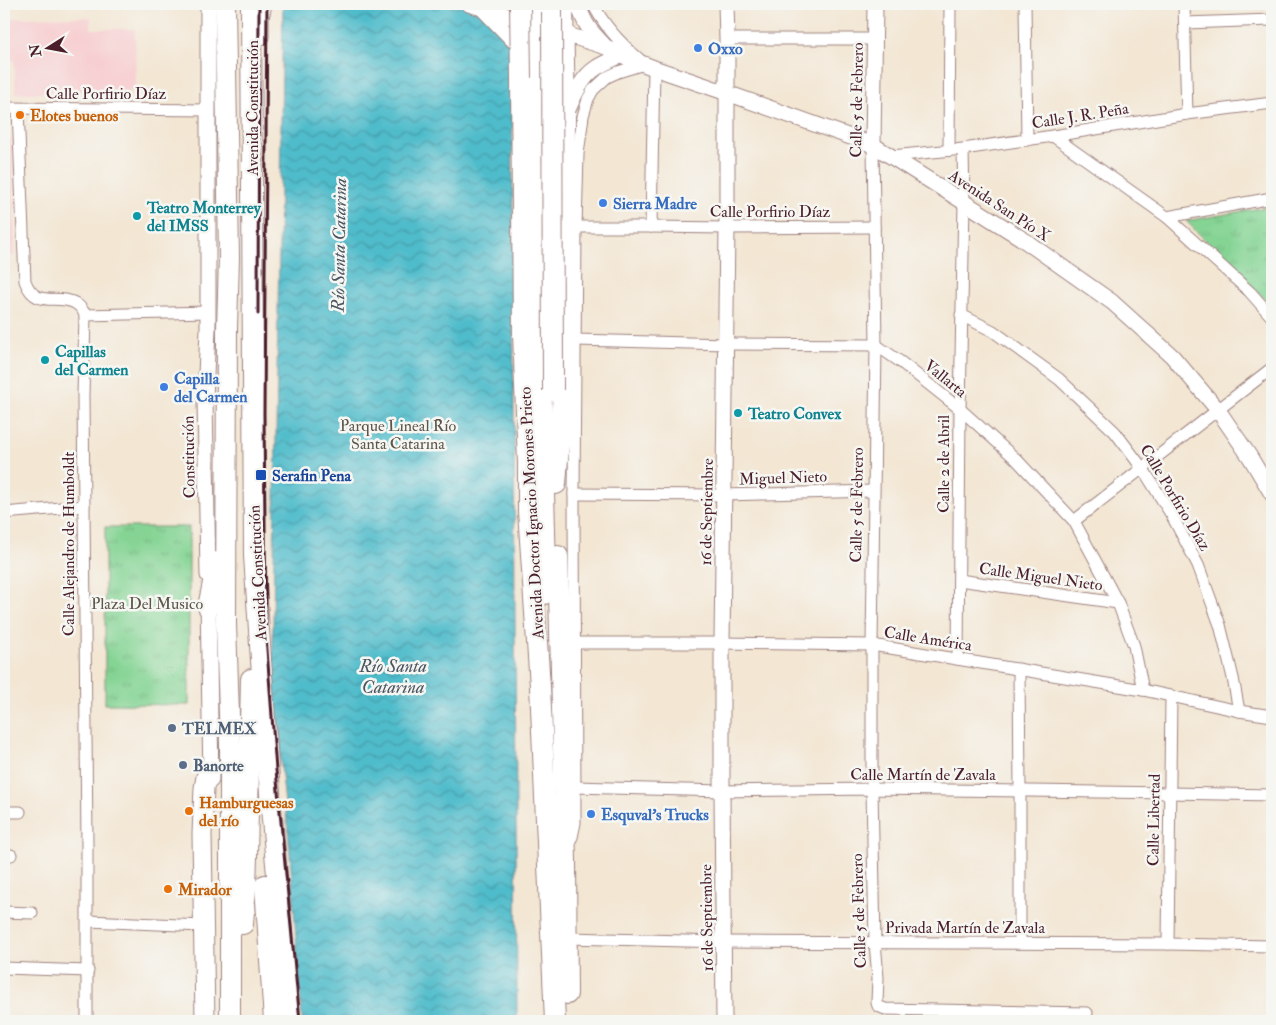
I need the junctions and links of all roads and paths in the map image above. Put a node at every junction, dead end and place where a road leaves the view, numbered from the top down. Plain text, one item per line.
1 (208, 4) edge
2 (225, 4) edge
3 (251, 4) edge
4 (264, 4) edge
5 (539, 4) edge
6 (593, 4) edge
7 (726, 4) edge
8 (875, 4) edge
9 (950, 4) edge
10 (1025, 4) edge
11 (1184, 4) edge
12 (476, 6) edge
13 (519, 12) edge
14 (562, 17) edge
15 (1272, 20) edge
16 (1185, 23) junction
17 (540, 26) junction
18 (728, 39) junction
19 (874, 39) junction
20 (616, 54) junction
21 (649, 66) junction
22 (727, 93) junction
23 (540, 94) junction
24 (1272, 103) edge
25 (4, 108) edge
26 (18, 109) junction
27 (208, 110) junction
28 (1187, 114) junction
29 (565, 118) junction
30 (1053, 136) junction
31 (1027, 140) junction
32 (873, 145) junction
33 (963, 149) junction
34 (948, 150) junction
35 (892, 156) junction
36 (252, 185) junction
37 (1272, 198) edge
38 (964, 202) junction
39 (1167, 216) junction
40 (874, 226) junction
41 (576, 227) junction
42 (651, 227) junction
43 (727, 228) junction
44 (229, 258) junction
45 (208, 312) junction
46 (86, 315) junction
47 (961, 315) junction
48 (1272, 317) edge
49 (576, 340) junction
50 (726, 344) junction
51 (876, 344) junction
52 (1272, 368) edge
53 (960, 409) junction
54 (1218, 410) junction
55 (1142, 469) junction
56 (556, 484) junction
57 (873, 491) junction
58 (574, 494) junction
59 (1272, 494) edge
60 (724, 495) junction
61 (84, 506) junction
62 (4, 513) edge
63 (1074, 521) junction
64 (254, 556) junction
65 (959, 580) junction
66 (1118, 603) junction
67 (208, 607) junction
68 (574, 643) junction
69 (722, 643) junction
70 (872, 645) junction
71 (958, 659) junction
72 (1019, 669) junction
73 (540, 686) junction
74 (1143, 690) junction
75 (1171, 696) junction
76 (1239, 711) junction
77 (1272, 716) edge
78 (230, 744) junction
79 (211, 768) junction
80 (574, 787) junction
81 (872, 789) junction
82 (722, 791) junction
83 (1020, 791) junction
84 (1170, 793) junction
85 (1272, 795) edge
86 (271, 808) junction
87 (4, 812) edge
88 (20, 812) dead end
89 (220, 849) junction
90 (566, 861) junction
91 (550, 911) junction
92 (4, 912) edge
93 (32, 912) dead end
94 (88, 921) junction
95 (243, 924) junction
96 (203, 926) junction
97 (567, 938) junction
98 (724, 942) junction
99 (875, 942) junction
100 (1020, 943) junction
101 (1168, 944) junction
102 (1272, 946) edge
103 (4, 968) edge
104 (88, 971) junction
105 (1087, 1013) dead end
106 (958, 1016) edge
107 (88, 1021) edge
108 (205, 1021) edge
109 (209, 1021) edge
110 (230, 1021) edge
111 (242, 1021) edge
112 (274, 1021) edge
113 (290, 1021) edge
114 (547, 1021) edge
115 (555, 1021) edge
116 (567, 1021) edge
117 (724, 1021) edge

1 - 27 street, Constitución
2 - 44 highway, Avenida Constitución
3 - 36 highway, Avenida Constitución
4 - 36 street
5 - 17 highway
6 - 21 street
7 - 18 street, 16 de Septiembre
8 - 19 street, Calle 5 de Febrero
9 - 34 street
10 - 31 street
11 - 16 street
12 - 13 street, Avenida San Pío X
12 - 23 street, bridge
13 - 17 street, Avenida San Pío X
13 - 73 highway, Avenida Doctor Ignacio Morones Prieto, bridge
14 - 17 street, Avenida San Pío X
14 - 20 street, Avenida San Pío X
14 - 20 street
14 - 23 street
14 - 29 highway
14 - 56 highway, Avenida Doctor Ignacio Morones Prieto, bridge
15 - 16 street
16 - 28 street
17 - 23 highway
18 - 19 street
18 - 22 street, 16 de Septiembre
19 - 32 street, Calle 5 de Febrero
20 - 21 street, Avenida San Pío X
20 - 29 street
21 - 22 street, Avenida San Pío X
21 - 41 street
21 - 42 street
22 - 32 street, Avenida San Pío X
22 - 43 street, 16 de Septiembre
23 - 73 highway
24 - 28 street, Calle J. R. Peña
25 - 26 street, Calle Porfirio Díaz
26 - 27 street, Calle Porfirio Díaz
26 - 46 street
27 - 45 street, Constitución
28 - 30 street, Calle J. R. Peña
29 - 56 highway
30 - 31 street, Calle J. R. Peña
30 - 39 street
31 - 33 street, Calle J. R. Peña
32 - 35 street, Avenida San Pío X
32 - 40 street, Calle 5 de Febrero
33 - 34 street, Calle J. R. Peña
33 - 38 street, Calle 2 de Abril
34 - 35 street, Calle J. R. Peña
35 - 38 street, Avenida San Pío X
36 - 64 highway, Avenida Constitución
37 - 39 street
38 - 47 street, Calle 2 de Abril
38 - 54 street, Avenida San Pío X
39 - 48 street
40 - 43 street, Calle Porfirio Díaz
40 - 51 street, Calle 5 de Febrero
41 - 42 street, Calle Porfirio Díaz
41 - 49 street
42 - 43 street, Calle Porfirio Díaz
43 - 50 street, 16 de Septiembre
44 - 67 highway
44 - 78 highway, Avenida Constitución
45 - 46 street
45 - 67 street, Constitución
46 - 61 street, Calle Alejandro de Humboldt
47 - 53 street, Calle 2 de Abril
47 - 55 street, Calle Porfirio Díaz
49 - 50 street
49 - 58 street
50 - 51 street
50 - 60 street, 16 de Septiembre
51 - 53 street, Vallarta
51 - 57 street, Calle 5 de Febrero
52 - 54 street
53 - 63 street, Vallarta
53 - 65 street, Calle 2 de Abril
54 - 55 street
54 - 59 street, Avenida San Pío X
55 - 63 street
55 - 76 street, Calle Porfirio Díaz
56 - 90 highway, Avenida Doctor Ignacio Morones Prieto
57 - 60 street, Miguel Nieto
57 - 70 street, Calle 5 de Febrero
58 - 60 street, Miguel Nieto
58 - 68 street
60 - 69 street, 16 de Septiembre
61 - 62 street
61 - 94 street, Calle Alejandro de Humboldt
63 - 66 street, Vallarta
64 - 86 highway, Avenida Constitución
64 - 95 highway
65 - 66 street, Calle Miguel Nieto
65 - 71 street, Calle 2 de Abril
66 - 74 street, Vallarta
67 - 79 street, Constitución
68 - 69 street, Calle América
68 - 80 street
69 - 70 street, Calle América
69 - 82 street, 16 de Septiembre
70 - 71 street, Calle América
70 - 81 street, Calle 5 de Febrero
71 - 72 street, Calle América
72 - 74 street, Calle América
72 - 83 street
73 - 91 highway, Avenida Doctor Ignacio Morones Prieto
74 - 75 street, Calle América
75 - 76 street, Calle América
75 - 84 street, Calle Libertad
76 - 77 street, Calle América
78 - 89 highway, Avenida Constitución
78 - 95 highway
79 - 89 street, Constitución
79 - 96 main road
80 - 82 street, Calle Martín de Zavala
80 - 90 street
81 - 82 street, Calle Martín de Zavala
81 - 83 street, Calle Martín de Zavala
81 - 99 street, Calle 5 de Febrero
82 - 98 street, 16 de Septiembre
83 - 84 street, Calle Martín de Zavala
83 - 100 street
84 - 85 street, Calle Martín de Zavala
84 - 101 street, Calle Libertad
86 - 112 highway
86 - 113 highway, Avenida Constitución
87 - 88 street
89 - 109 street, Constitución
89 - 110 highway, Avenida Constitución
90 - 97 highway, Avenida Doctor Ignacio Morones Prieto
91 - 114 highway
91 - 115 highway, Avenida Doctor Ignacio Morones Prieto
92 - 93 street
94 - 96 street
94 - 104 street, Calle Alejandro de Humboldt
95 - 111 highway
96 - 108 main road
97 - 98 street, Privada Martín de Zavala
97 - 116 highway, Avenida Doctor Ignacio Morones Prieto
98 - 99 street, Privada Martín de Zavala
98 - 117 street, 16 de Septiembre
99 - 100 street, Privada Martín de Zavala
99 - 106 street, Calle 5 de Febrero
100 - 101 street, Privada Martín de Zavala
101 - 102 street, Privada Martín de Zavala
103 - 104 street
104 - 107 street, Calle Alejandro de Humboldt
105 - 106 street

